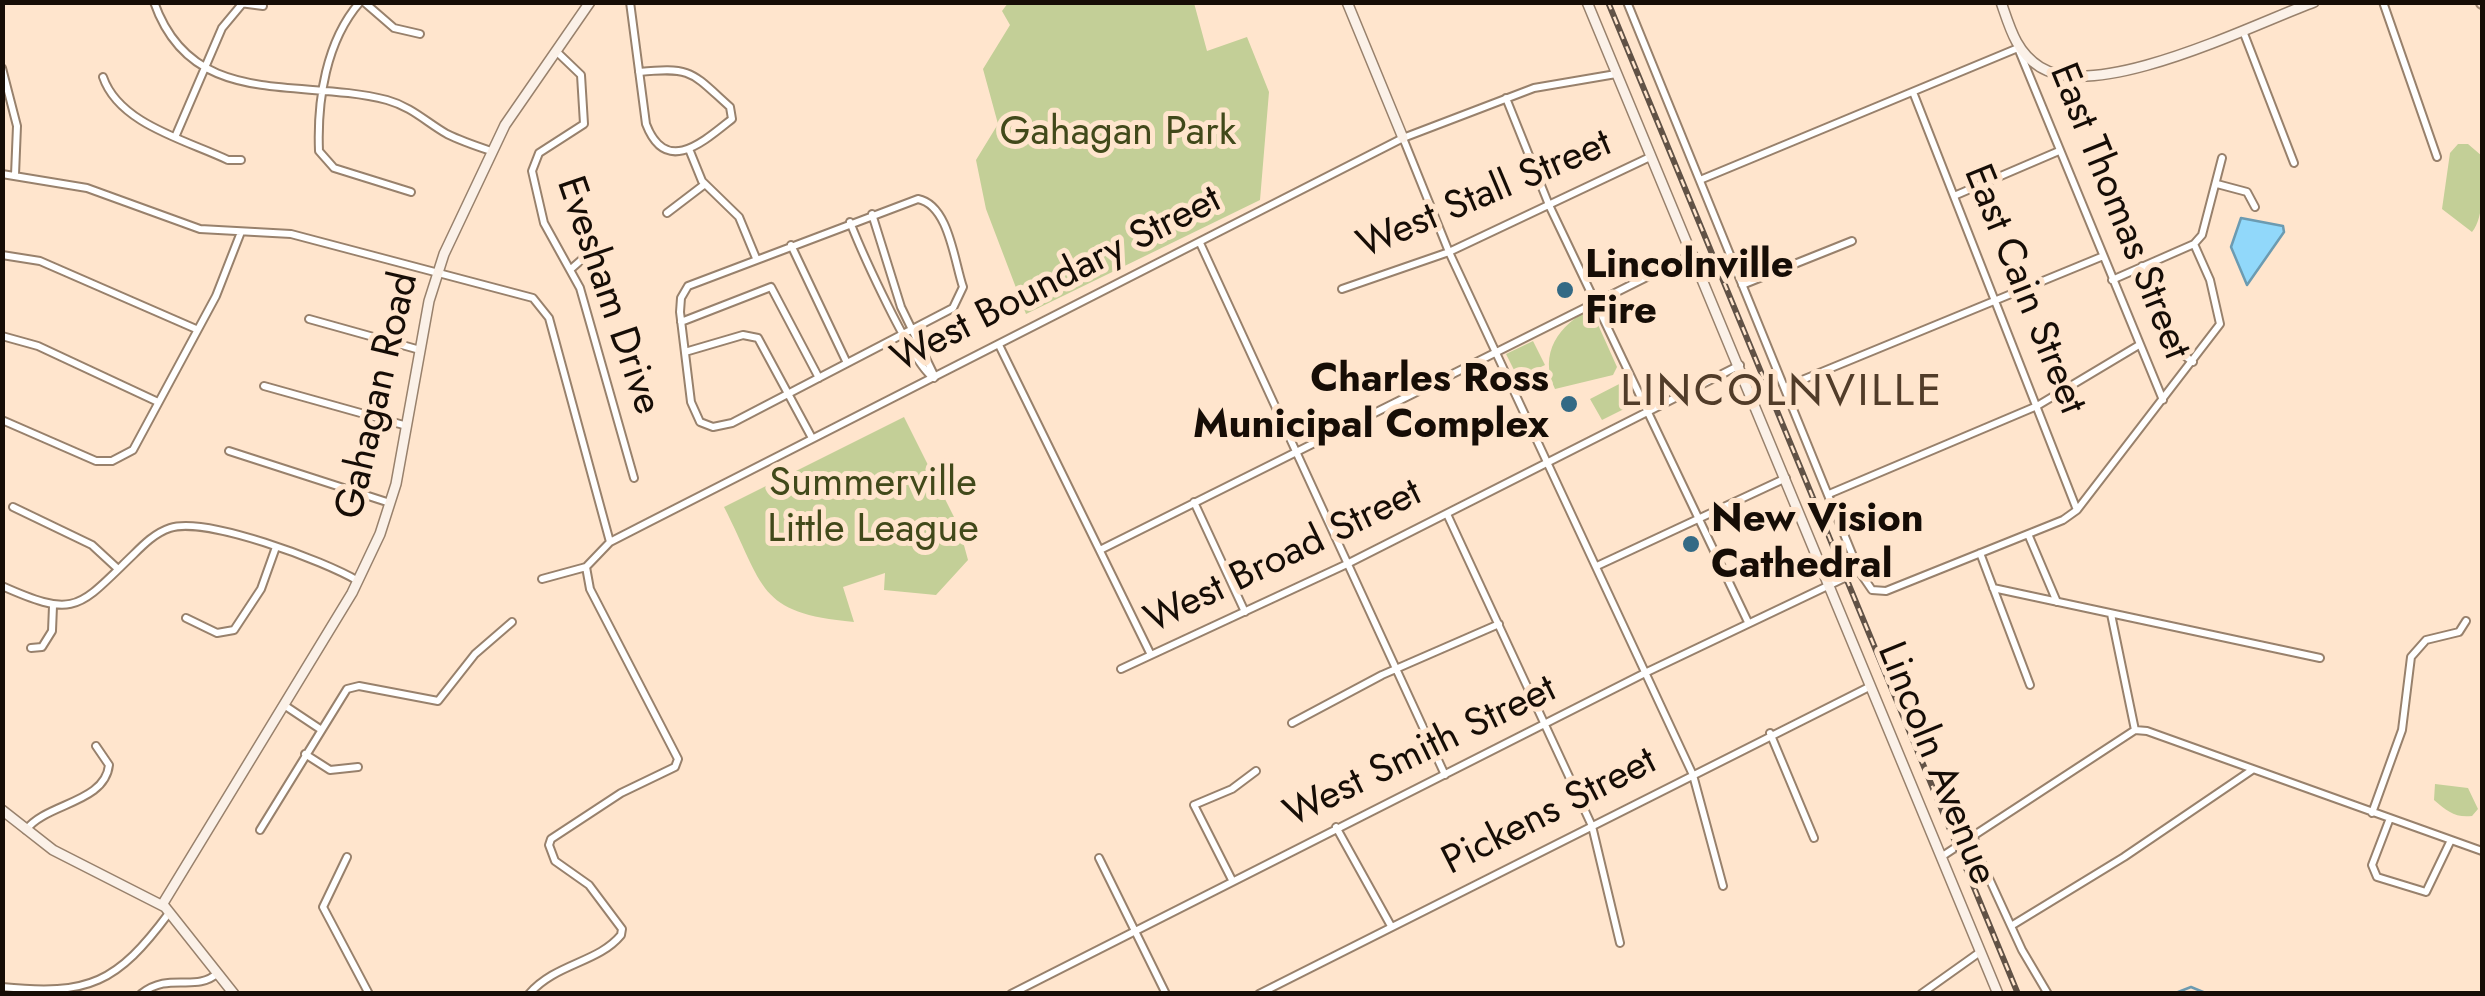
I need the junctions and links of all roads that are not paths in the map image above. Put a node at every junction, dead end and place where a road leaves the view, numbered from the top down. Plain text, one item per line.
1 (154, 2) edge
2 (362, 2) edge
3 (590, 2) edge
4 (1348, 2) edge
5 (1587, 2) edge
6 (1626, 2) edge
7 (2002, 2) edge
8 (2314, 2) edge
9 (2383, 2) edge
10 (240, 3) edge
11 (629, 4) edge
12 (2300, 5) edge
13 (263, 6) dead end
14 (2242, 30) junction
15 (420, 34) dead end
16 (2018, 48) junction
17 (556, 50) junction
18 (2, 68) edge
19 (206, 68) junction
20 (639, 72) junction
21 (1616, 74) junction
22 (103, 76) dead end
23 (325, 91) junction
24 (1913, 92) junction
25 (1506, 98) junction
26 (176, 135) junction
27 (1403, 138) junction
28 (690, 149) junction
29 (490, 151) junction
30 (2059, 151) junction
31 (1650, 157) junction
32 (2437, 157) dead end
33 (2222, 158) dead end
34 (241, 160) dead end
35 (2294, 163) dead end
36 (2, 174) edge
37 (16, 176) junction
38 (1700, 180) junction
39 (705, 184) junction
40 (2217, 184) junction
41 (412, 192) dead end
42 (1954, 196) junction
43 (1549, 204) junction
44 (2255, 207) dead end
45 (668, 213) dead end
46 (872, 214) junction
47 (850, 222) junction
48 (242, 231) junction
49 (1852, 241) dead end
50 (1200, 243) junction
51 (2194, 244) junction
52 (790, 245) junction
53 (596, 247) dead end
54 (1448, 252) junction
55 (1694, 253) junction
56 (2, 255) edge
57 (2102, 257) junction
58 (756, 258) junction
59 (888, 265) junction
60 (2142, 266) junction
61 (572, 269) junction
62 (872, 270) junction
63 (438, 273) junction
64 (2112, 280) junction
65 (1742, 285) junction
66 (1342, 289) dead end
67 (1998, 301) junction
68 (1596, 303) junction
69 (309, 318) dead end
70 (681, 322) junction
71 (196, 329) junction
72 (908, 332) junction
73 (2, 336) edge
74 (2139, 345) junction
75 (1000, 346) junction
76 (420, 350) junction
77 (1496, 351) junction
78 (685, 352) junction
79 (847, 364) junction
80 (2191, 364) junction
81 (1741, 365) junction
82 (819, 378) junction
83 (935, 378) junction
84 (264, 386) dead end
85 (1784, 387) junction
86 (788, 393) junction
87 (2162, 400) junction
88 (158, 402) junction
89 (2037, 406) junction
90 (1650, 412) junction
91 (2, 420) edge
92 (407, 426) junction
93 (812, 438) junction
94 (1295, 450) junction
95 (229, 452) dead end
96 (1550, 464) junction
97 (634, 478) dead end
98 (1786, 478) junction
99 (1829, 494) junction
100 (1194, 502) junction
101 (390, 503) junction
102 (13, 507) dead end
103 (2077, 510) junction
104 (1446, 514) junction
105 (1699, 520) junction
106 (2028, 534) junction
107 (610, 542) junction
108 (276, 547) junction
109 (1102, 549) junction
110 (1980, 553) junction
111 (1347, 564) junction
112 (1597, 566) junction
113 (586, 567) junction
114 (118, 569) junction
115 (1859, 571) junction
116 (542, 579) dead end
117 (358, 581) junction
118 (1830, 583) junction
119 (2, 586) edge
120 (1993, 588) junction
121 (2058, 602) junction
122 (54, 606) junction
123 (1246, 612) junction
124 (2111, 614) junction
125 (186, 618) dead end
126 (2466, 621) dead end
127 (512, 622) dead end
128 (1748, 622) junction
129 (1500, 624) junction
130 (31, 648) dead end
131 (1151, 655) junction
132 (2320, 658) dead end
133 (1120, 669) dead end
134 (1396, 669) junction
135 (1647, 672) junction
136 (2030, 685) dead end
137 (1870, 687) junction
138 (282, 704) junction
139 (1292, 723) dead end
140 (1548, 725) junction
141 (320, 729) junction
142 (2134, 730) junction
143 (1770, 733) junction
144 (96, 746) dead end
145 (305, 754) junction
146 (358, 767) dead end
147 (2252, 769) junction
148 (1256, 771) dead end
149 (1445, 775) junction
150 (1693, 775) junction
151 (2, 810) edge
152 (2372, 812) junction
153 (2390, 818) junction
154 (1592, 826) junction
155 (1336, 827) junction
156 (260, 830) dead end
157 (26, 831) junction
158 (1974, 836) junction
159 (1814, 838) dead end
160 (2451, 840) junction
161 (2482, 851) edge
162 (347, 856) dead end
163 (1941, 857) junction
164 (1099, 858) dead end
165 (1232, 880) junction
166 (1723, 886) dead end
167 (166, 909) junction
168 (1391, 926) junction
169 (2011, 926) junction
170 (1133, 931) junction
171 (1620, 943) dead end
172 (1980, 952) junction
173 (218, 973) junction
174 (2, 986) edge
175 (141, 994) edge
176 (234, 994) edge
177 (369, 994) edge
178 (529, 994) edge
179 (1010, 994) edge
180 (1166, 994) edge
181 (1258, 994) edge
182 (1920, 994) edge
183 (1998, 994) edge
184 (2048, 994) edge

1 - 19 street
2 - 15 street
2 - 23 street
3 - 17 street, Gahagan Road
4 - 27 street
5 - 21 street, Lincoln Avenue
6 - 38 street
7 - 16 street
8 - 12 street
9 - 32 street
10 - 13 street
10 - 19 street
11 - 20 street
12 - 14 street
14 - 16 street
14 - 35 street
16 - 24 street
16 - 30 street, East Thomas Street
17 - 29 street, Gahagan Road
17 - 61 street, Evesham Drive
18 - 37 street
19 - 23 street
19 - 26 street
20 - 28 street
20 - 28 street
21 - 25 street, West Boundary Street
21 - 31 street, Lincoln Avenue
22 - 26 street
23 - 29 street
23 - 41 street
24 - 38 street
24 - 42 street, East Cain Street
25 - 27 street, West Boundary Street
25 - 43 street
26 - 34 street
27 - 50 street, West Boundary Street
27 - 54 street
28 - 39 street
29 - 63 street, Gahagan Road
30 - 42 street
30 - 57 street, East Thomas Street
31 - 43 street, West Stall Street
31 - 55 street, Lincoln Avenue
33 - 40 street
36 - 37 street
37 - 48 street
38 - 65 street
39 - 45 street
39 - 58 street
40 - 44 street
40 - 51 street
42 - 67 street, East Cain Street
43 - 54 street, West Stall Street
43 - 68 street
46 - 47 street
46 - 59 street
46 - 72 street
47 - 52 street
47 - 62 street
48 - 63 street
48 - 71 street
49 - 65 street
50 - 75 street, West Boundary Street
50 - 94 street
51 - 60 street
51 - 80 street
52 - 58 street
52 - 79 street
53 - 61 street
54 - 66 street, West Stall Street
54 - 77 street
55 - 68 street
55 - 81 street, Lincoln Avenue
56 - 71 street
57 - 64 street, East Thomas Street
57 - 67 street
58 - 70 street
59 - 62 street
59 - 72 street
60 - 64 street
60 - 80 street
61 - 97 street, Evesham Drive
62 - 72 street
63 - 76 street, Gahagan Road
63 - 107 street
64 - 74 street, East Thomas Street
65 - 85 street
67 - 85 street
67 - 89 street, East Cain Street
68 - 77 street
68 - 90 street
69 - 76 street
70 - 78 street
70 - 82 street
71 - 88 street
72 - 79 street
72 - 83 street
73 - 88 street
74 - 87 street, East Thomas Street
74 - 89 street
75 - 83 street, West Boundary Street
75 - 109 street
76 - 92 street, Gahagan Road
77 - 94 street
77 - 96 street
78 - 86 street
78 - 86 street
79 - 82 street
80 - 87 street
81 - 90 street, West Broad Street
81 - 98 street, Lincoln Avenue
82 - 86 street
83 - 93 street, West Boundary Street
84 - 92 street
85 - 99 street
86 - 93 street
87 - 103 street
88 - 91 street
89 - 99 street
89 - 103 street, East Cain Street
90 - 96 street, West Broad Street
90 - 105 street
92 - 101 street, Gahagan Road
93 - 107 street, West Boundary Street
94 - 100 street
94 - 111 street
95 - 101 street
96 - 104 street, West Broad Street
96 - 112 street
98 - 105 street
98 - 118 street, Lincoln Avenue
99 - 115 street
100 - 109 street
100 - 123 street
101 - 117 street, Gahagan Road
102 - 114 street
103 - 106 street
104 - 111 street, West Broad Street
104 - 129 street
105 - 112 street
105 - 128 street
106 - 110 street
106 - 121 street
107 - 113 street, West Boundary Street
108 - 114 street
108 - 117 street
108 - 125 street
109 - 131 street
110 - 115 street
110 - 120 street
111 - 123 street, West Broad Street
111 - 134 street
112 - 135 street
113 - 116 street
113 - 178 street
114 - 122 street
115 - 118 street, West Smith Street
117 - 138 street, Gahagan Road
118 - 128 street, West Smith Street
118 - 137 street, Lincoln Avenue
119 - 122 street
120 - 121 street
120 - 136 street
121 - 124 street
122 - 130 street
123 - 131 street, West Broad Street
124 - 132 street
124 - 142 street
126 - 152 street
127 - 141 street
128 - 135 street, West Smith Street
129 - 134 street
129 - 140 street
131 - 133 street, West Broad Street
134 - 139 street
134 - 149 street
135 - 140 street, West Smith Street
135 - 150 street
137 - 143 street, Pickens Street
137 - 163 street, Lincoln Avenue
138 - 141 street
138 - 167 street, Gahagan Road
140 - 149 street, West Smith Street
140 - 154 street
141 - 145 street
142 - 147 street
142 - 158 street
143 - 150 street, Pickens Street
143 - 159 street
144 - 157 street
145 - 146 street
145 - 156 street
147 - 152 street
147 - 169 street
148 - 165 street
149 - 155 street, West Smith Street
150 - 154 street, Pickens Street
150 - 166 street
151 - 157 street
152 - 153 street
153 - 160 street
153 - 160 street
154 - 168 street, Pickens Street
154 - 171 street
155 - 165 street, West Smith Street
155 - 168 street
157 - 167 street
158 - 163 street
158 - 169 street
160 - 161 street
162 - 177 street
163 - 172 street, Lincoln Avenue
164 - 170 street
165 - 170 street, West Smith Street
167 - 173 street
167 - 174 street
168 - 181 street, Pickens Street
169 - 184 street
170 - 179 street, West Smith Street
170 - 180 street
172 - 182 street
172 - 183 street, Lincoln Avenue
173 - 175 street
173 - 176 street

